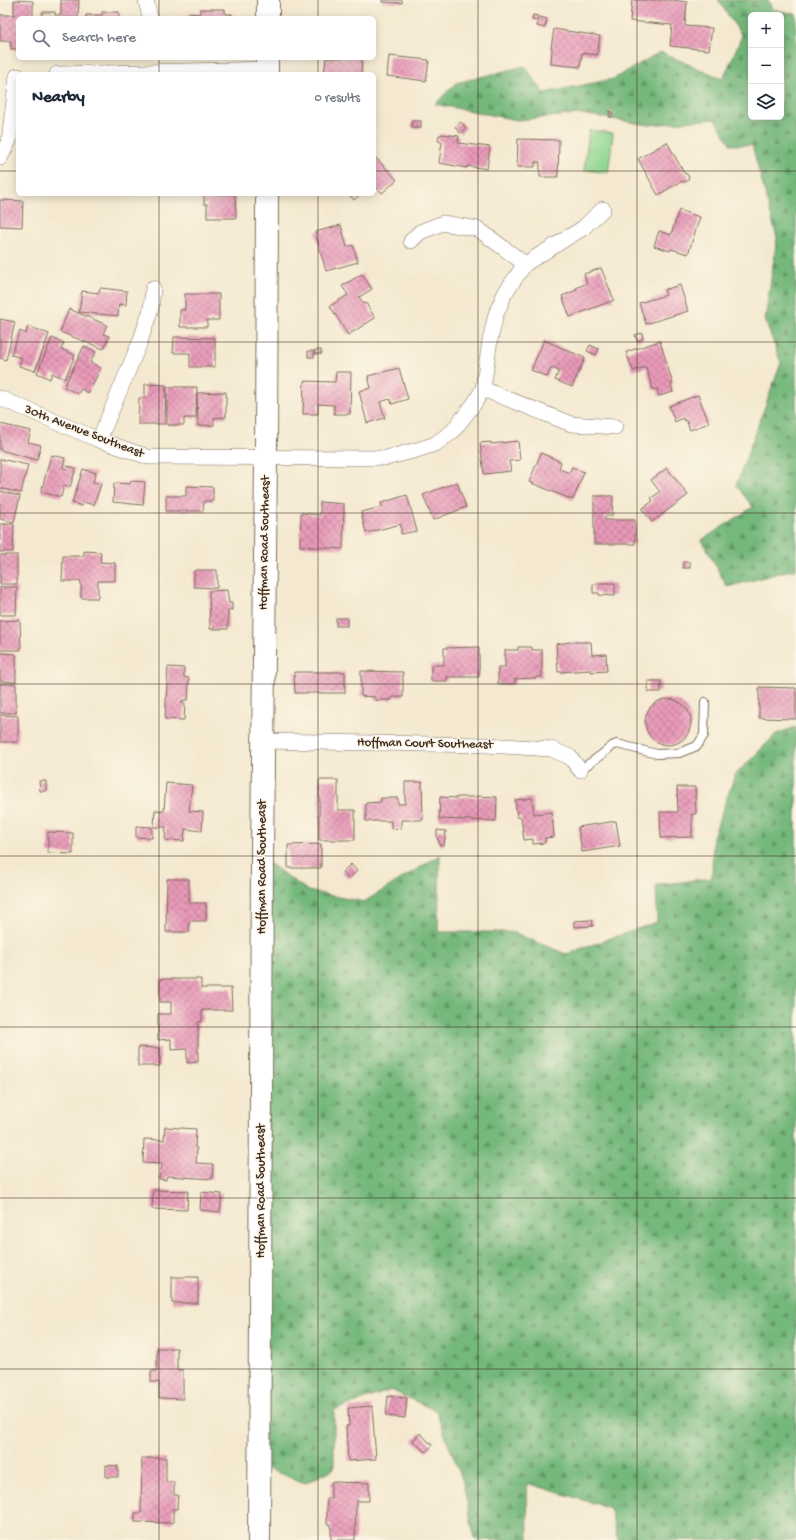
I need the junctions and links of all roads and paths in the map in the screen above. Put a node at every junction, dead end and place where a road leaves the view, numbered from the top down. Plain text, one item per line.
1 (146, 0) edge
2 (268, 0) edge
3 (150, 16) edge
4 (268, 16) edge
5 (152, 65) edge
6 (267, 67) edge
7 (78, 72) edge
8 (16, 84) edge
9 (0, 158) edge
10 (267, 196) edge
11 (603, 209) dead end
12 (411, 241) dead end
13 (525, 264) junction
14 (153, 288) dead end
15 (483, 389) junction
16 (0, 398) edge
17 (615, 426) dead end
18 (99, 440) junction
19 (266, 458) junction
20 (705, 702) dead end
21 (263, 741) junction
22 (580, 770) joint
23 (259, 1540) edge

1 - 3 street
2 - 4 street
5 - 6 street
5 - 7 street
8 - 9 street
10 - 19 street, Hoffman Road Southeast
11 - 13 street
12 - 13 street
13 - 15 street
14 - 18 street
15 - 17 street
15 - 19 street, 30th Avenue Southeast
16 - 18 street, 30th Avenue Southeast
18 - 19 street, 30th Avenue Southeast
19 - 21 street, Hoffman Road Southeast
20 - 22 lane
21 - 22 street, Hoffman Court Southeast
21 - 23 street, Hoffman Road Southeast

